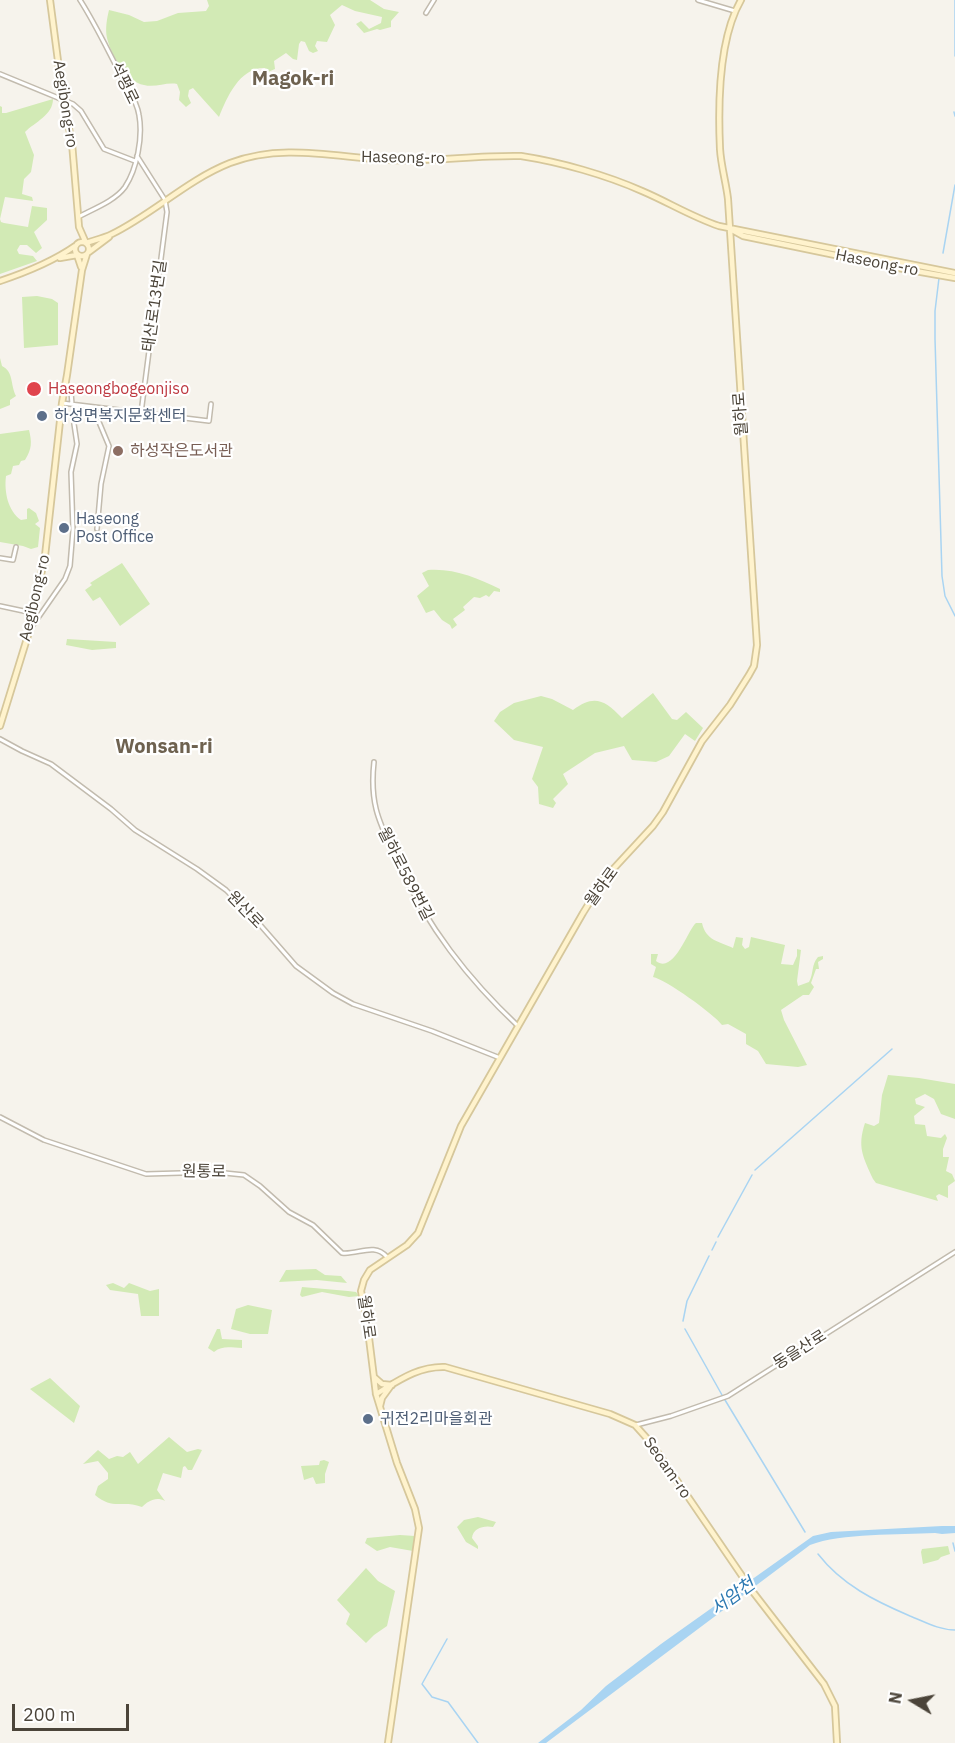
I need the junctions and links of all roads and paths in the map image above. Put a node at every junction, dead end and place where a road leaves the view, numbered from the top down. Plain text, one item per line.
1 (50, 0) edge
2 (80, 0) edge
3 (434, 0) edge
4 (698, 0) edge
5 (741, 0) edge
6 (735, 10) junction
7 (426, 13) dead end
8 (0, 74) edge
9 (63, 99) junction
10 (137, 156) junction
11 (135, 161) junction
12 (165, 200) junction
13 (78, 217) junction
14 (79, 227) junction
15 (729, 229) junction
16 (113, 233) junction
17 (86, 243) junction
18 (76, 245) junction
19 (88, 253) junction
20 (77, 255) junction
21 (56, 259) junction
22 (82, 270) junction
23 (955, 275) edge
24 (0, 281) edge
25 (66, 382) junction
26 (62, 403) junction
27 (211, 404) dead end
28 (75, 406) junction
29 (141, 413) junction
30 (97, 529) dead end
31 (16, 548) dead end
32 (1, 558) edge
33 (0, 564) edge
34 (0, 606) edge
35 (33, 613) junction
36 (28, 632) junction
37 (0, 726) edge
38 (0, 739) edge
39 (374, 762) dead end
40 (518, 1026) junction
41 (500, 1058) junction
42 (0, 1117) edge
43 (955, 1252) edge
44 (387, 1257) junction
45 (372, 1375) junction
46 (392, 1385) junction
47 (376, 1394) junction
48 (380, 1410) junction
49 (635, 1425) junction
50 (388, 1743) edge
51 (837, 1743) edge

1 - 9 street, Aegibong-ro
2 - 10 street, 석평로
3 - 7 street
4 - 6 street
5 - 6 street, 월하로
6 - 15 street, 월하로
8 - 9 street
9 - 11 street
9 - 13 street, Aegibong-ro
10 - 11 street, 석평로
10 - 12 street
11 - 13 street, 석평로
12 - 15 street, Haseong-ro
12 - 16 street, Haseong-ro
12 - 29 street, 태산로13번길
13 - 14 street, Aegibong-ro
14 - 17 street, Aegibong-ro
14 - 18 street
15 - 23 street, Haseong-ro
15 - 40 street, 월하로
16 - 17 street, Haseong-ro
16 - 19 street
17 - 18 street
17 - 19 street
18 - 20 street
18 - 21 street
19 - 20 street
19 - 22 street, Aegibong-ro
20 - 21 street
20 - 22 street
21 - 24 street
22 - 25 street, Aegibong-ro
25 - 26 street, Aegibong-ro
25 - 28 street
26 - 28 street
26 - 35 street, Aegibong-ro
27 - 29 street
28 - 29 street
28 - 30 street
28 - 36 street
31 - 32 street
32 - 33 street
34 - 35 street
35 - 36 street, Aegibong-ro
36 - 37 street, Aegibong-ro
38 - 41 street, 원산로
39 - 40 street, 월하로589번길
40 - 41 street, 월하로
41 - 44 street, 월하로
42 - 44 street, 원통로
43 - 49 street, 동을산로
44 - 45 street, 월하로
45 - 46 street
45 - 47 street, 월하로
46 - 47 street, Seoam-ro
46 - 48 street
46 - 49 street, Seoam-ro
47 - 48 street, 월하로
48 - 50 street, 월하로
49 - 51 street, Seoam-ro

